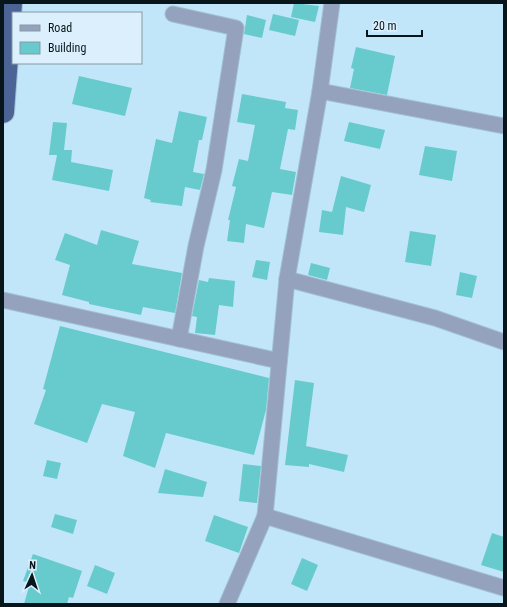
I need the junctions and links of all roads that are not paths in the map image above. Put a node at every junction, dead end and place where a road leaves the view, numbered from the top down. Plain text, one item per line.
1 (11, 3) edge
2 (332, 3) edge
3 (173, 14) dead end
4 (320, 91) junction
5 (3, 112) edge
6 (504, 126) edge
7 (287, 279) junction
8 (3, 300) edge
9 (179, 339) junction
10 (504, 342) edge
11 (279, 361) junction
12 (265, 516) junction
13 (504, 588) edge
14 (227, 604) edge

1 - 5 highway
2 - 4 street
3 - 9 street
4 - 6 street
4 - 7 street
7 - 10 street
7 - 11 street
8 - 9 street
9 - 11 street
11 - 12 street
12 - 13 street
12 - 14 street

